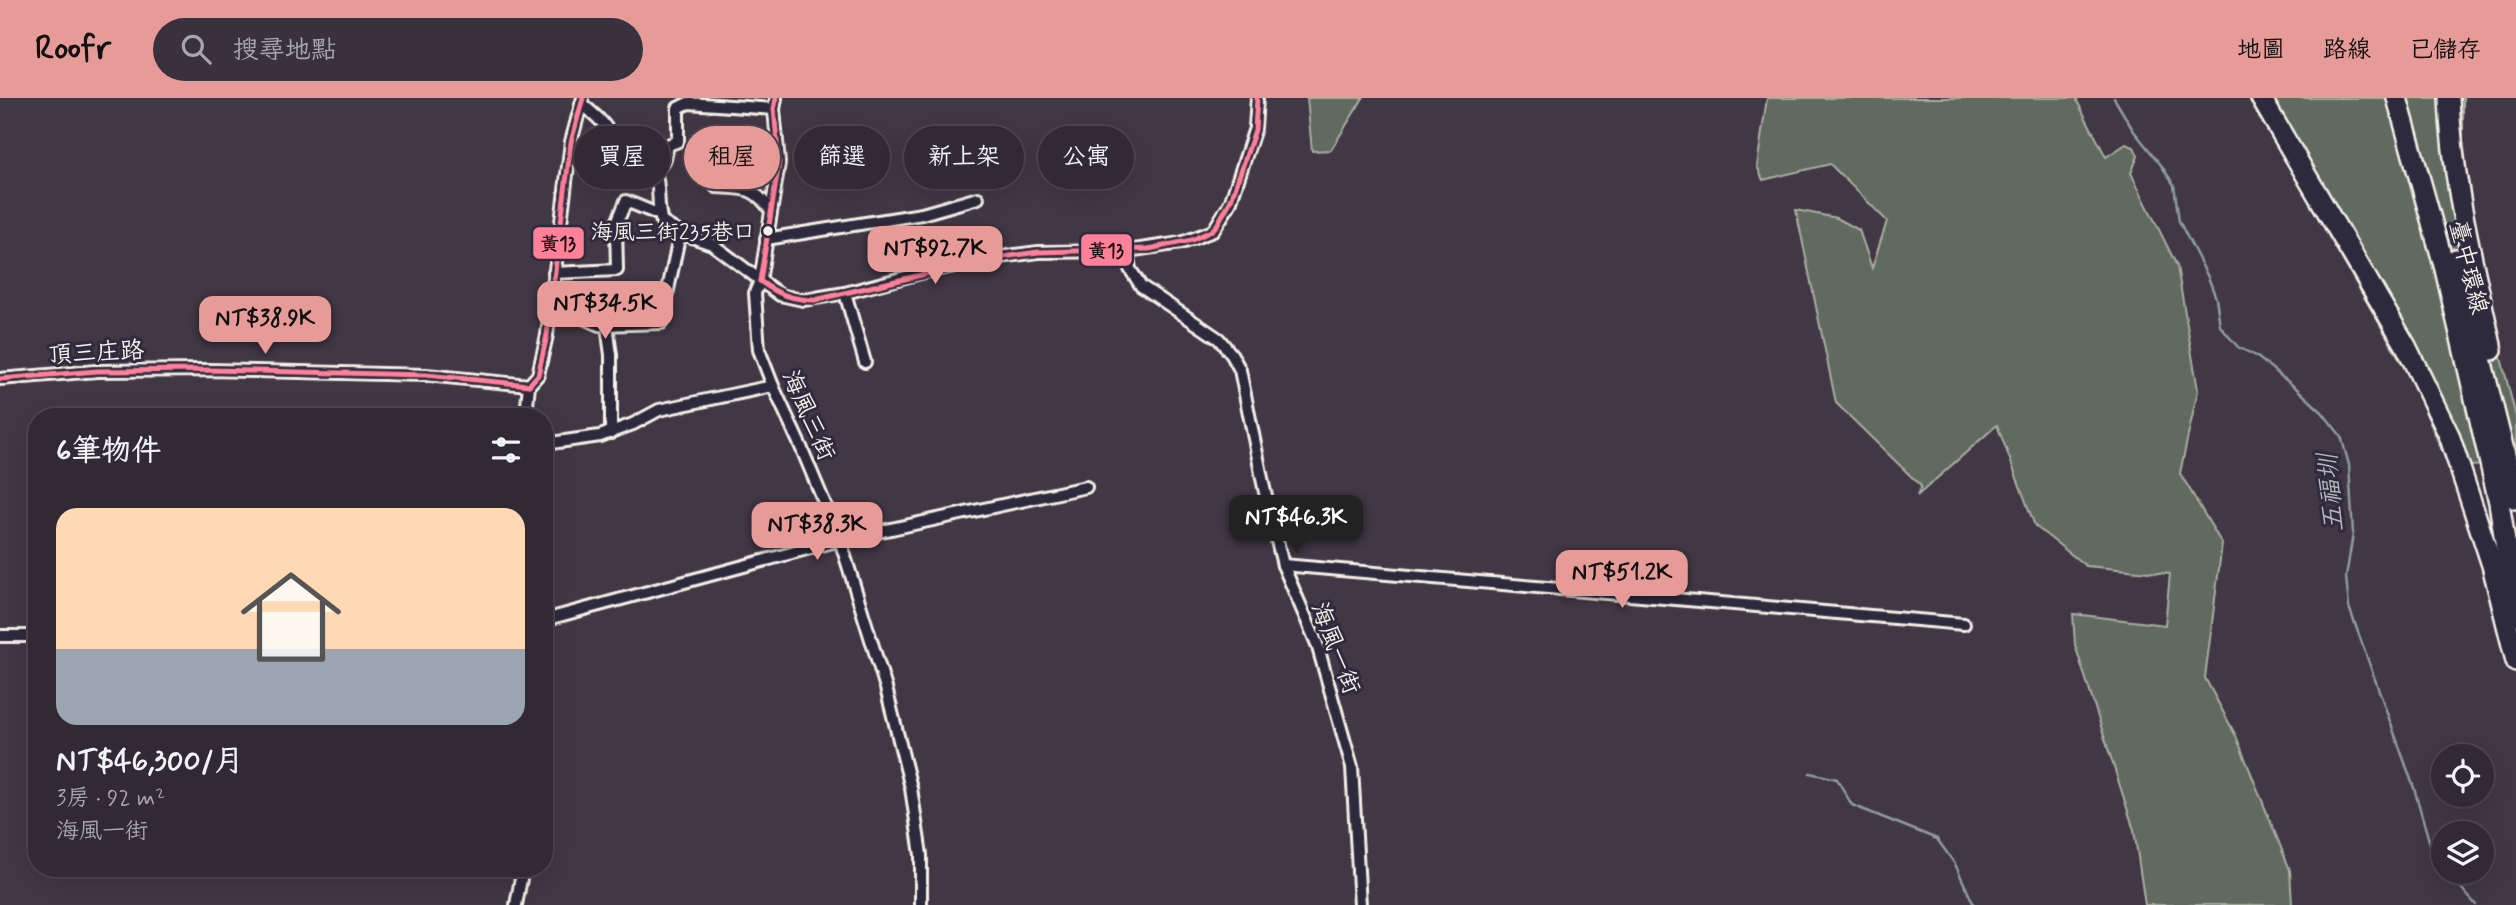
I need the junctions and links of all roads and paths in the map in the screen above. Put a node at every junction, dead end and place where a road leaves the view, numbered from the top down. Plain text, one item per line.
1 (1257, 98) edge
2 (2261, 98) edge
3 (2266, 98) edge
4 (2398, 98) edge
5 (2411, 98) edge
6 (2449, 98) edge
7 (582, 101) edge
8 (775, 104) edge
9 (2277, 122) junction
10 (606, 126) edge
11 (670, 144) edge
12 (659, 189) edge
13 (741, 189) edge
14 (978, 198) dead end
15 (771, 211) junction
16 (660, 215) junction
17 (680, 233) junction
18 (766, 239) junction
19 (1127, 251) junction
20 (554, 273) junction
21 (760, 281) junction
22 (845, 293) junction
23 (550, 315) junction
24 (607, 326) junction
25 (865, 362) dead end
26 (0, 379) edge
27 (529, 385) junction
28 (772, 386) junction
29 (527, 408) edge
30 (611, 433) junction
31 (553, 443) edge
32 (1086, 487) dead end
33 (2516, 489) edge
34 (2516, 499) edge
35 (840, 540) junction
36 (1283, 565) junction
37 (2516, 615) edge
38 (553, 618) edge
39 (1964, 624) dead end
40 (0, 636) edge
41 (28, 636) edge
42 (2516, 661) edge
43 (521, 877) edge
44 (516, 905) edge
45 (921, 905) edge
46 (1360, 905) edge

1 - 19 street
2 - 9 highway
3 - 9 highway
4 - 37 highway, 臺中環線
5 - 34 highway, 臺中環線
6 - 33 highway
7 - 10 street
7 - 20 street
8 - 11 street
8 - 15 street, 海風三街
9 - 42 highway
12 - 16 street
13 - 15 street
14 - 18 street
15 - 18 street, 海風三街
16 - 17 street
16 - 20 street
17 - 21 street
17 - 24 street
18 - 21 street, 海風三街
19 - 22 street
19 - 36 street, 海風一街
20 - 23 street
21 - 22 street
21 - 28 street, 海風三街
22 - 25 street
23 - 24 street
23 - 27 street
24 - 30 street
26 - 27 street, 頂三庄路
27 - 29 street
28 - 30 street
28 - 35 street, 海風三街
30 - 31 street
32 - 35 street
35 - 38 street
35 - 45 street, 海風三街
36 - 39 street
36 - 46 street, 海風一街
40 - 41 street
43 - 44 street

